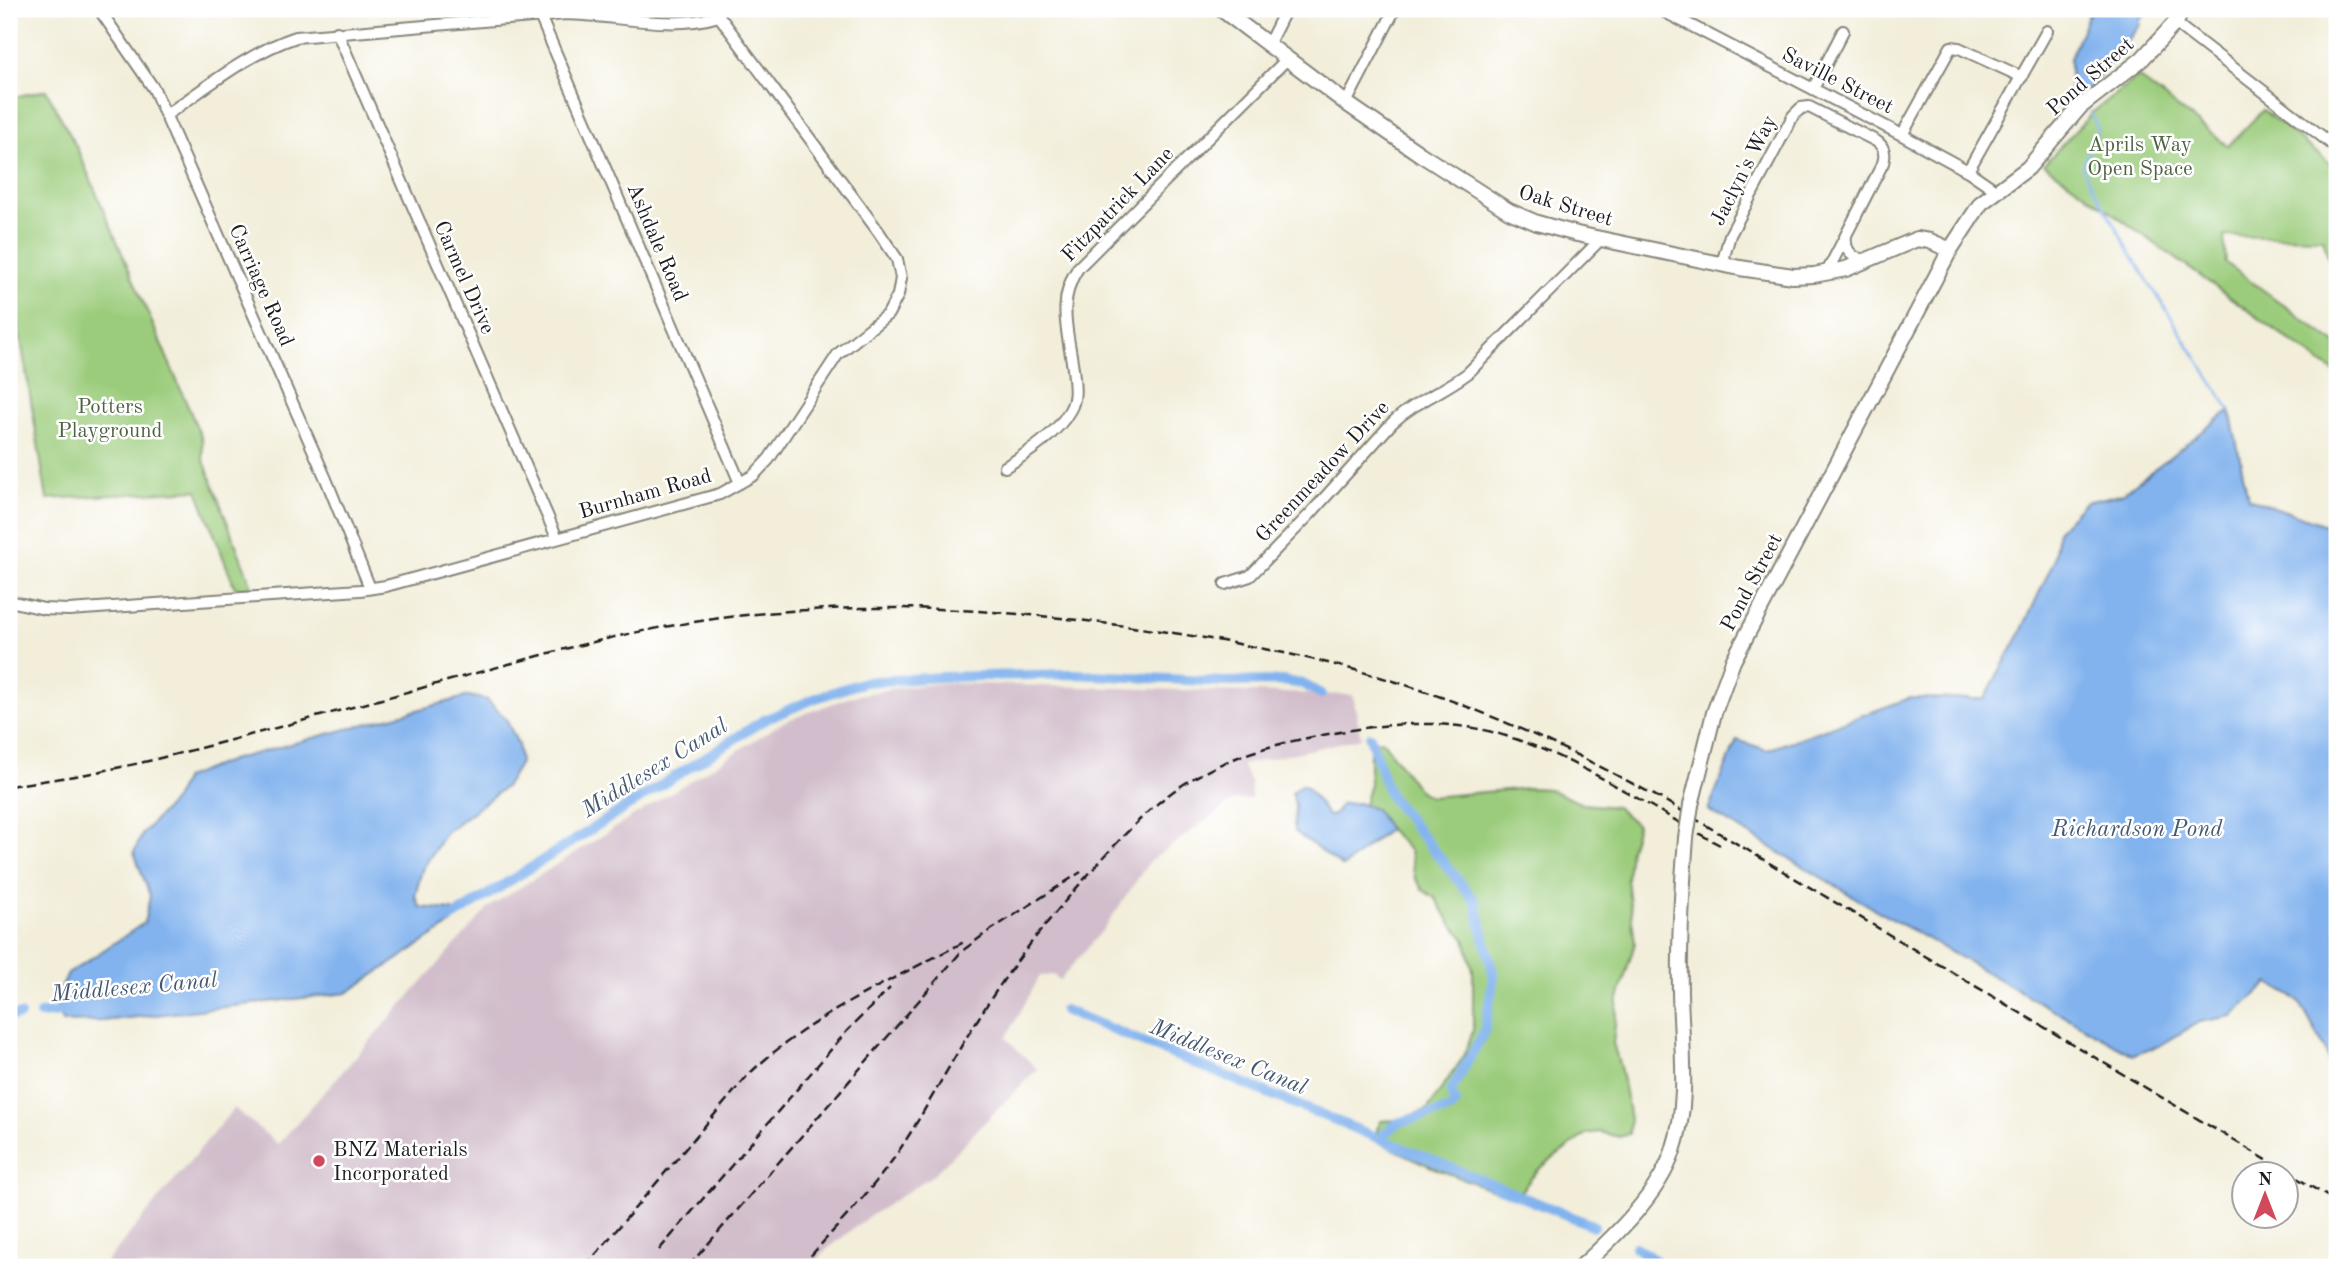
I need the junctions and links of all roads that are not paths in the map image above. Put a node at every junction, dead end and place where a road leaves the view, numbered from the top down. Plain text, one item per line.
1 (99, 9) edge
2 (1221, 9) edge
3 (1286, 9) edge
4 (1395, 9) edge
5 (1659, 9) edge
6 (2184, 9) edge
7 (717, 12) edge
8 (540, 16) junction
9 (2175, 23) junction
10 (1843, 31) dead end
11 (2047, 31) dead end
12 (337, 32) junction
13 (1268, 45) junction
14 (1287, 59) junction
15 (2022, 77) junction
16 (1813, 89) junction
17 (1346, 103) junction
18 (166, 116) junction
19 (1902, 135) junction
20 (2337, 148) edge
21 (1968, 171) junction
22 (1997, 191) junction
23 (1847, 233) junction
24 (1601, 239) junction
25 (1950, 250) junction
26 (1871, 260) junction
27 (1722, 264) junction
28 (1826, 274) junction
29 (1005, 467) dead end
30 (740, 483) junction
31 (557, 538) junction
32 (1225, 584) dead end
33 (370, 588) junction
34 (14, 603) dead end
35 (1581, 1267) edge

1 - 18 street, Carriage Road
2 - 13 street, Oak Street
3 - 13 street
4 - 17 street
5 - 16 street, Saville Street
6 - 9 street, Pond Street
7 - 8 street
7 - 30 street, Burnham Road
8 - 12 street
8 - 30 street, Ashdale Road
9 - 20 street
9 - 22 street, Pond Street
10 - 16 street
11 - 15 street
12 - 18 street
12 - 31 street, Carmel Drive
13 - 14 street, Oak Street
14 - 17 street, Oak Street
14 - 29 street, Fitzpatrick Lane
15 - 19 street
15 - 21 street
16 - 19 street, Saville Street
17 - 24 street, Oak Street
18 - 33 street, Carriage Road
19 - 21 street, Saville Street
21 - 22 street, Saville Street
22 - 25 street, Pond Street
23 - 26 street
23 - 27 street, Jaclyn's Way
23 - 28 street
24 - 27 street, Oak Street
24 - 32 street, Greenmeadow Drive
25 - 26 street, Oak Street
25 - 35 street, Pond Street, bridge
26 - 28 street, Oak Street
27 - 28 street, Oak Street
30 - 31 street, Burnham Road
31 - 33 street, Burnham Road
33 - 34 street, Burnham Road

